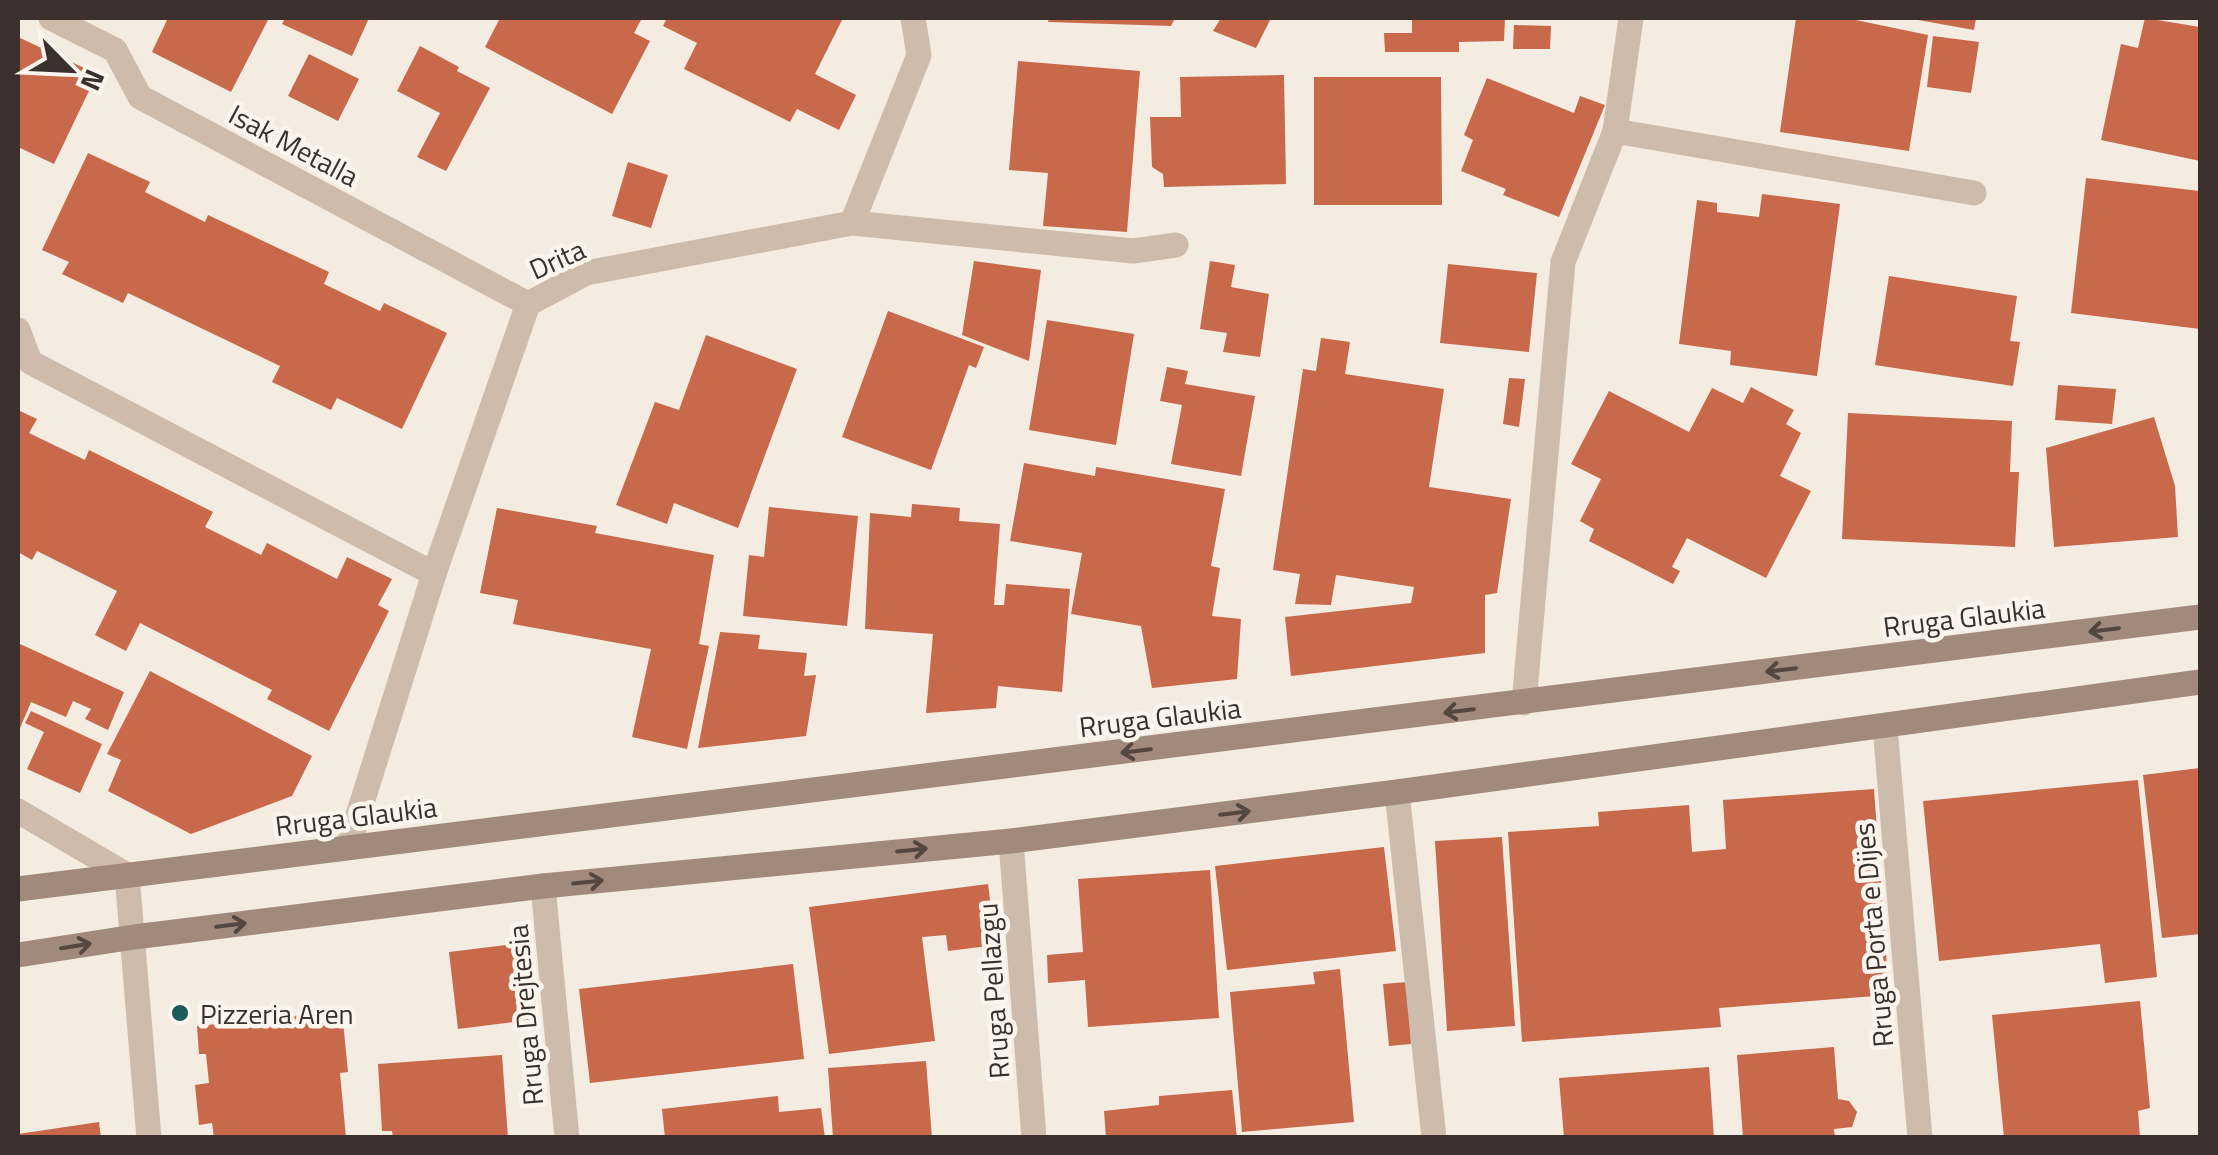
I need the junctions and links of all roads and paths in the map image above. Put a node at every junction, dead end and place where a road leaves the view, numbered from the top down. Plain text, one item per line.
1 (51, 18) edge
2 (914, 18) edge
3 (1631, 18) edge
4 (1614, 130) junction
5 (1974, 193) dead end
6 (852, 223) junction
7 (1176, 245) dead end
8 (528, 304) junction
9 (18, 330) edge
10 (434, 574) junction
11 (2200, 617) edge
12 (2200, 682) edge
13 (1524, 703) junction
14 (1886, 727) junction
15 (1397, 792) junction
16 (18, 810) edge
17 (1011, 841) junction
18 (348, 847) junction
19 (126, 875) junction
20 (544, 886) junction
21 (18, 888) edge
22 (134, 938) junction
23 (18, 956) edge
24 (149, 1138) edge
25 (567, 1138) edge
26 (1034, 1138) edge
27 (1434, 1138) edge
28 (1920, 1138) edge

1 - 8 street, Isak Metalla
2 - 6 street
3 - 4 street
4 - 5 street
4 - 13 street
6 - 7 street, Drita
6 - 8 street, Drita
8 - 10 street, Drita
9 - 10 street
10 - 18 street, Drita
11 -> 13 main road, Rruga Glaukia
12 - 14 main road
13 -> 18 main road, Rruga Glaukia
14 - 15 main road
14 - 28 street, Rruga Porta e Dijes
17 -> 15 main road
15 - 27 street
16 - 19 street
20 -> 17 main road
17 - 26 street, Rruga Pellazgu
18 - 19 main road, Rruga Glaukia
19 - 21 main road, Rruga Glaukia
19 - 22 street
22 -> 20 main road
20 - 25 street, Rruga Drejtesia
23 -> 22 main road
22 - 24 street

